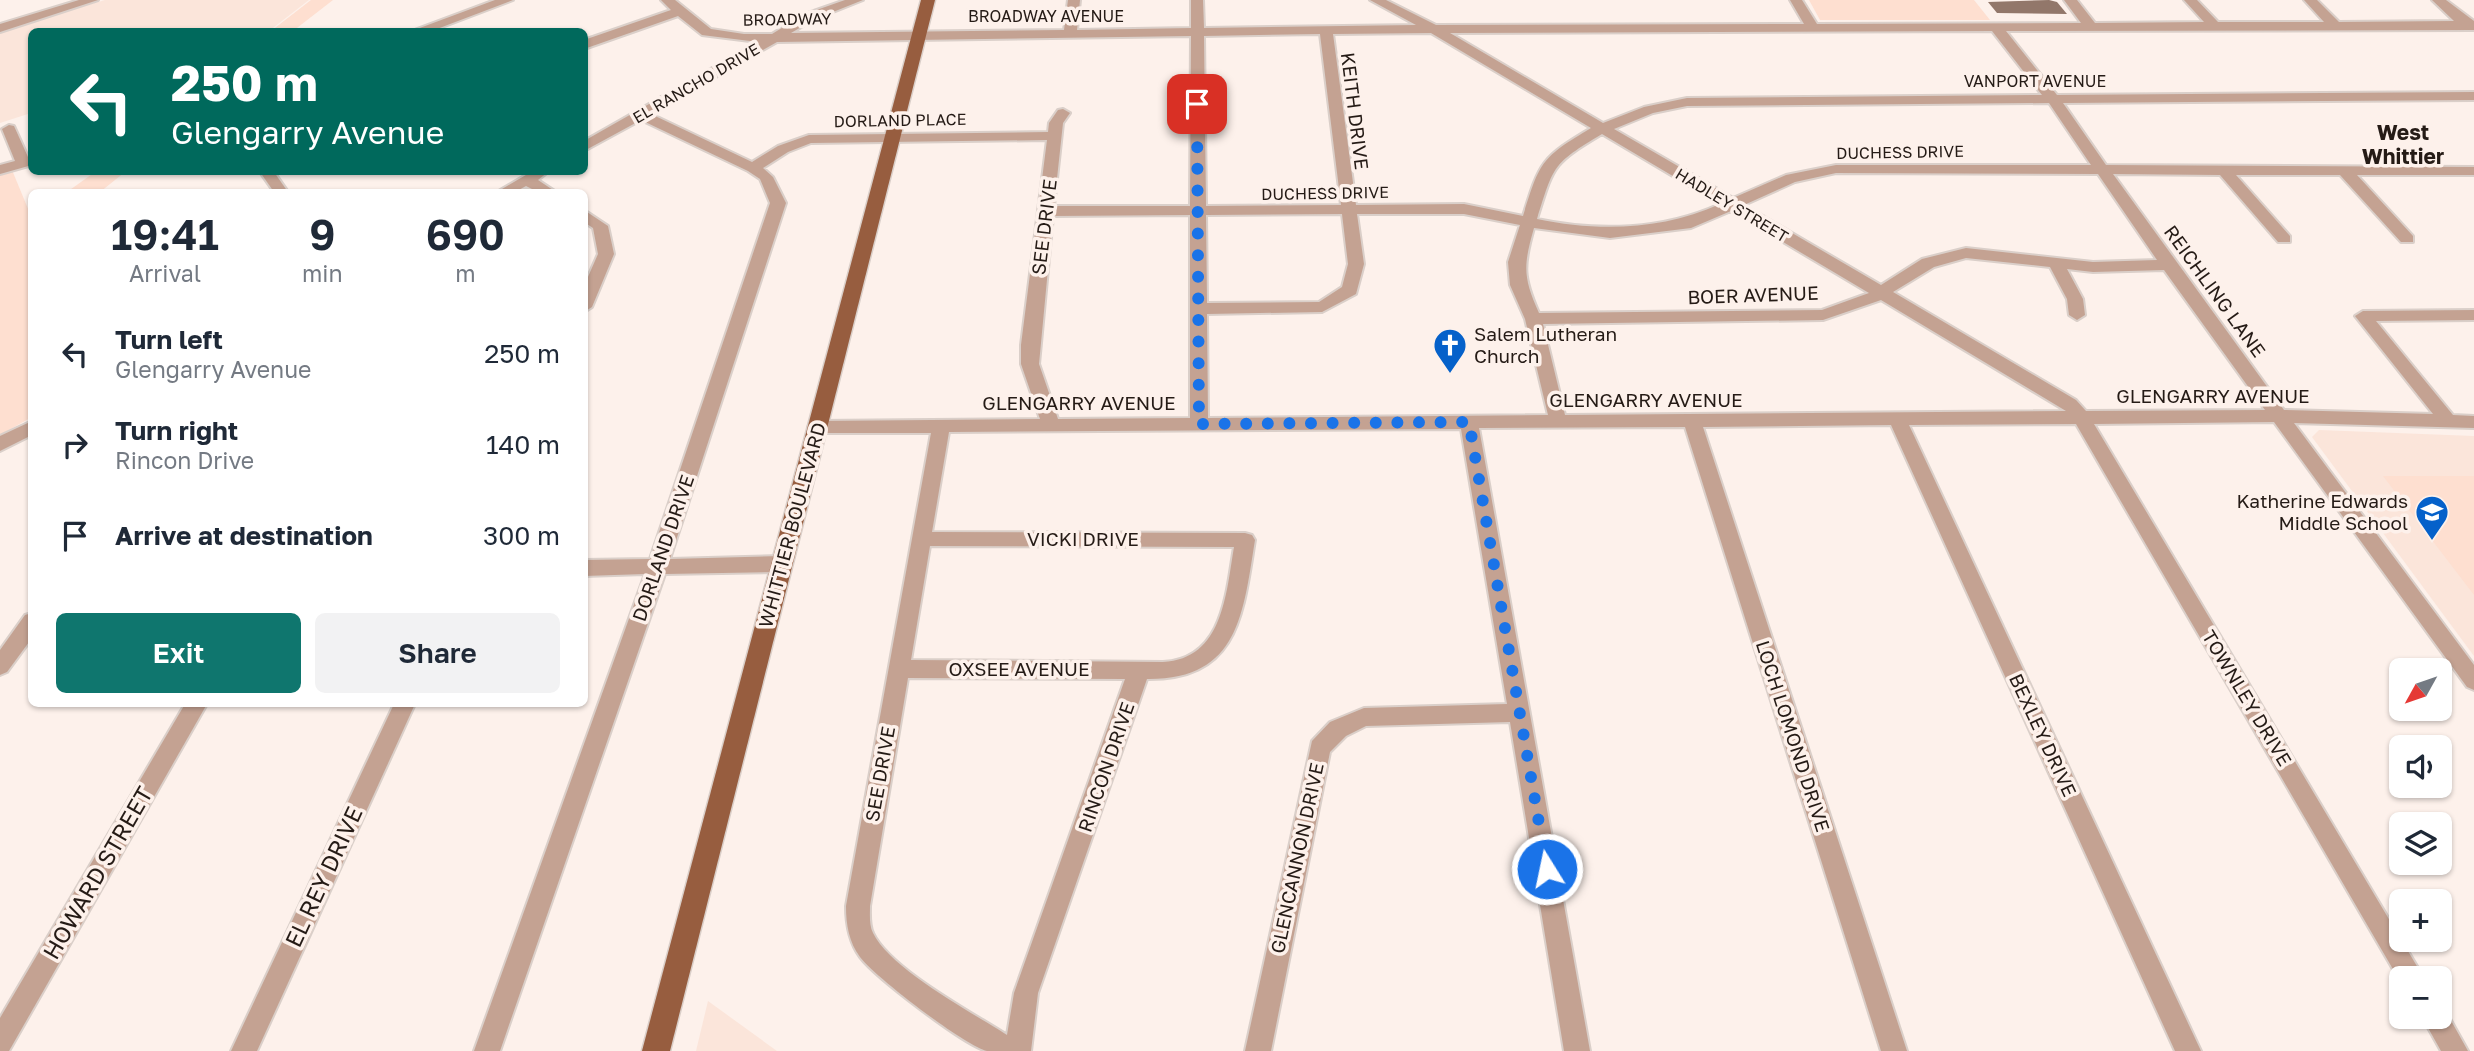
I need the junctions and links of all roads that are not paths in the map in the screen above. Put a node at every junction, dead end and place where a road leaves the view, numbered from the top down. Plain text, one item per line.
1 (92, 0) edge
2 (667, 0) edge
3 (857, 0) edge
4 (928, 0) edge
5 (1074, 0) edge
6 (1197, 0) edge
7 (1376, 0) edge
8 (1410, 0) edge
9 (1796, 0) edge
10 (2070, 0) edge
11 (2190, 0) edge
12 (2310, 0) edge
13 (2438, 0) edge
14 (497, 1) edge
15 (1391, 8) junction
16 (679, 11) junction
17 (807, 19) junction
18 (694, 24) junction
19 (2214, 25) junction
20 (2335, 25) junction
21 (2091, 26) junction
22 (1812, 27) junction
23 (2471, 27) edge
24 (0, 28) edge
25 (426, 28) edge
26 (1997, 28) junction
27 (1377, 30) junction
28 (1434, 30) junction
29 (1326, 31) junction
30 (1196, 32) junction
31 (920, 34) junction
32 (1070, 34) junction
33 (828, 36) junction
34 (744, 38) junction
35 (775, 38) junction
36 (588, 43) edge
37 (714, 72) junction
38 (2474, 96) edge
39 (2052, 98) junction
40 (1063, 113) dead end
41 (640, 114) junction
42 (9, 129) dead end
43 (1600, 129) junction
44 (1054, 136) junction
45 (892, 138) junction
46 (588, 145) edge
47 (27, 161) edge
48 (753, 168) junction
49 (2102, 168) junction
50 (0, 170) edge
51 (2344, 170) junction
52 (2225, 171) junction
53 (2468, 171) edge
54 (535, 175) edge
55 (526, 180) junction
56 (2474, 182) edge
57 (510, 189) edge
58 (542, 189) edge
59 (1732, 205) junction
60 (1349, 210) junction
61 (1046, 211) junction
62 (1199, 212) junction
63 (588, 218) edge
64 (1526, 222) junction
65 (2284, 239) dead end
66 (2407, 239) dead end
67 (2056, 264) junction
68 (2168, 265) junction
69 (1879, 293) junction
70 (588, 297) edge
71 (1198, 309) junction
72 (2077, 315) dead end
73 (2474, 315) edge
74 (1533, 319) junction
75 (2281, 416) junction
76 (2082, 418) junction
77 (1898, 420) junction
78 (1558, 421) junction
79 (1692, 421) junction
80 (2448, 421) junction
81 (1469, 422) junction
82 (2474, 422) edge
83 (1051, 424) junction
84 (1199, 424) junction
85 (941, 425) junction
86 (817, 427) junction
87 (28, 428) edge
88 (0, 444) edge
89 (921, 539) junction
90 (781, 564) junction
91 (588, 568) edge
92 (657, 569) junction
93 (28, 627) edge
94 (0, 666) edge
95 (899, 668) junction
96 (1139, 670) junction
97 (2474, 681) edge
98 (193, 707) edge
99 (403, 707) edge
100 (1520, 713) junction
101 (2405, 966) edge
102 (2442, 1029) edge
103 (0, 1042) edge
104 (244, 1051) edge
105 (487, 1051) edge
106 (656, 1051) edge
107 (1009, 1051) edge
108 (1017, 1051) edge
109 (1258, 1051) edge
110 (1577, 1051) edge
111 (1894, 1051) edge
112 (2188, 1051) edge
113 (2455, 1051) edge

1 - 24 street
2 - 16 street, BROADWAY
3 - 17 street, EL RANCHO DRIVE
4 - 31 main road, WHITTIER BOULEVARD
5 - 32 street
6 - 30 street
7 - 15 street, HADLEY STREET
8 - 15 street
9 - 22 street
10 - 21 street
11 - 19 street
12 - 20 street
13 - 23 street
14 - 25 street
15 - 27 street
15 - 28 street, HADLEY STREET
16 - 18 street, BROADWAY
16 - 36 street
17 - 33 street
17 - 34 street, EL RANCHO DRIVE
17 - 35 street, EL RANCHO DRIVE
18 - 34 street, BROADWAY
18 - 37 street
19 - 20 street, BROADWAY AVENUE
19 - 21 street, BROADWAY AVENUE
20 - 23 street, BROADWAY AVENUE
21 - 26 street, BROADWAY AVENUE
22 - 26 street, BROADWAY AVENUE
22 - 28 street, BROADWAY AVENUE
26 - 39 street, REICHLING LANE
27 - 28 street, BROADWAY AVENUE
27 - 29 street, BROADWAY AVENUE
28 - 43 street, HADLEY STREET
29 - 30 street, BROADWAY AVENUE
29 - 60 street, KEITH DRIVE
30 - 32 street, BROADWAY AVENUE
30 - 62 street
31 - 32 street, BROADWAY AVENUE
31 - 33 street, BROADWAY
31 - 45 main road, WHITTIER BOULEVARD
33 - 35 street, BROADWAY
34 - 35 street, BROADWAY
35 - 37 street, EL RANCHO DRIVE
37 - 41 street, EL RANCHO DRIVE
38 - 39 street, VANPORT AVENUE
39 - 43 street, VANPORT AVENUE
39 - 49 street, REICHLING LANE
40 - 44 street, SEE DRIVE
41 - 46 street, EL RANCHO DRIVE
41 - 48 street, DORLAND DRIVE
42 - 47 street
43 - 59 street, HADLEY STREET
43 - 64 street, VANPORT AVENUE
44 - 45 street, DORLAND PLACE
44 - 61 street, SEE DRIVE
45 - 48 street, DORLAND PLACE
45 - 86 main road, WHITTIER BOULEVARD
47 - 50 street
48 - 92 street, DORLAND DRIVE
49 - 52 street, DUCHESS DRIVE
49 - 59 street, DUCHESS DRIVE
49 - 68 street, REICHLING LANE
51 - 52 street, DUCHESS DRIVE
51 - 53 street, DUCHESS DRIVE
51 - 66 street
52 - 65 street
53 - 56 street
54 - 55 street
55 - 57 street
55 - 58 street
59 - 64 street, DUCHESS DRIVE
59 - 69 street, HADLEY STREET
60 - 62 street, DUCHESS DRIVE
60 - 64 street, DUCHESS DRIVE
60 - 71 street, KEITH DRIVE
61 - 62 street, DUCHESS DRIVE
61 - 83 street, SEE DRIVE
62 - 71 street
63 - 70 street
64 - 74 street, VANPORT AVENUE
67 - 68 street, BOER AVENUE
67 - 69 street, BOER AVENUE
67 - 72 street
68 - 75 street, REICHLING LANE
69 - 74 street, BOER AVENUE
69 - 76 street, HADLEY STREET
71 - 84 street
73 - 80 street
74 - 78 street, VANPORT AVENUE
75 - 76 street, GLENGARRY AVENUE
75 - 80 street, GLENGARRY AVENUE
75 - 97 street, REICHLING LANE
76 - 77 street, GLENGARRY AVENUE
76 - 101 street, TOWNLEY DRIVE
77 - 79 street, GLENGARRY AVENUE
77 - 112 street, BEXLEY DRIVE
78 - 79 street, GLENGARRY AVENUE
78 - 81 street, GLENGARRY AVENUE
79 - 111 street, LOCH LOMOND DRIVE
80 - 82 street, GLENGARRY AVENUE
81 - 84 street, GLENGARRY AVENUE
81 - 100 street
83 - 84 street, GLENGARRY AVENUE
83 - 85 street, GLENGARRY AVENUE
85 - 86 street, GLENGARRY AVENUE
85 - 89 street, SEE DRIVE
86 - 90 main road, WHITTIER BOULEVARD
87 - 88 street
89 - 95 street, SEE DRIVE
89 - 96 street, VICKI DRIVE
90 - 92 street
90 - 106 main road, WHITTIER BOULEVARD
91 - 92 street
92 - 105 street, DORLAND DRIVE
93 - 94 street
95 - 96 street, OXSEE AVENUE
95 - 107 street, SEE DRIVE
96 - 108 street, RINCON DRIVE
98 - 103 street, HOWARD STREET
99 - 104 street, EL REY DRIVE
100 - 109 street, GLENCANNON DRIVE
100 - 110 street
102 - 113 street

